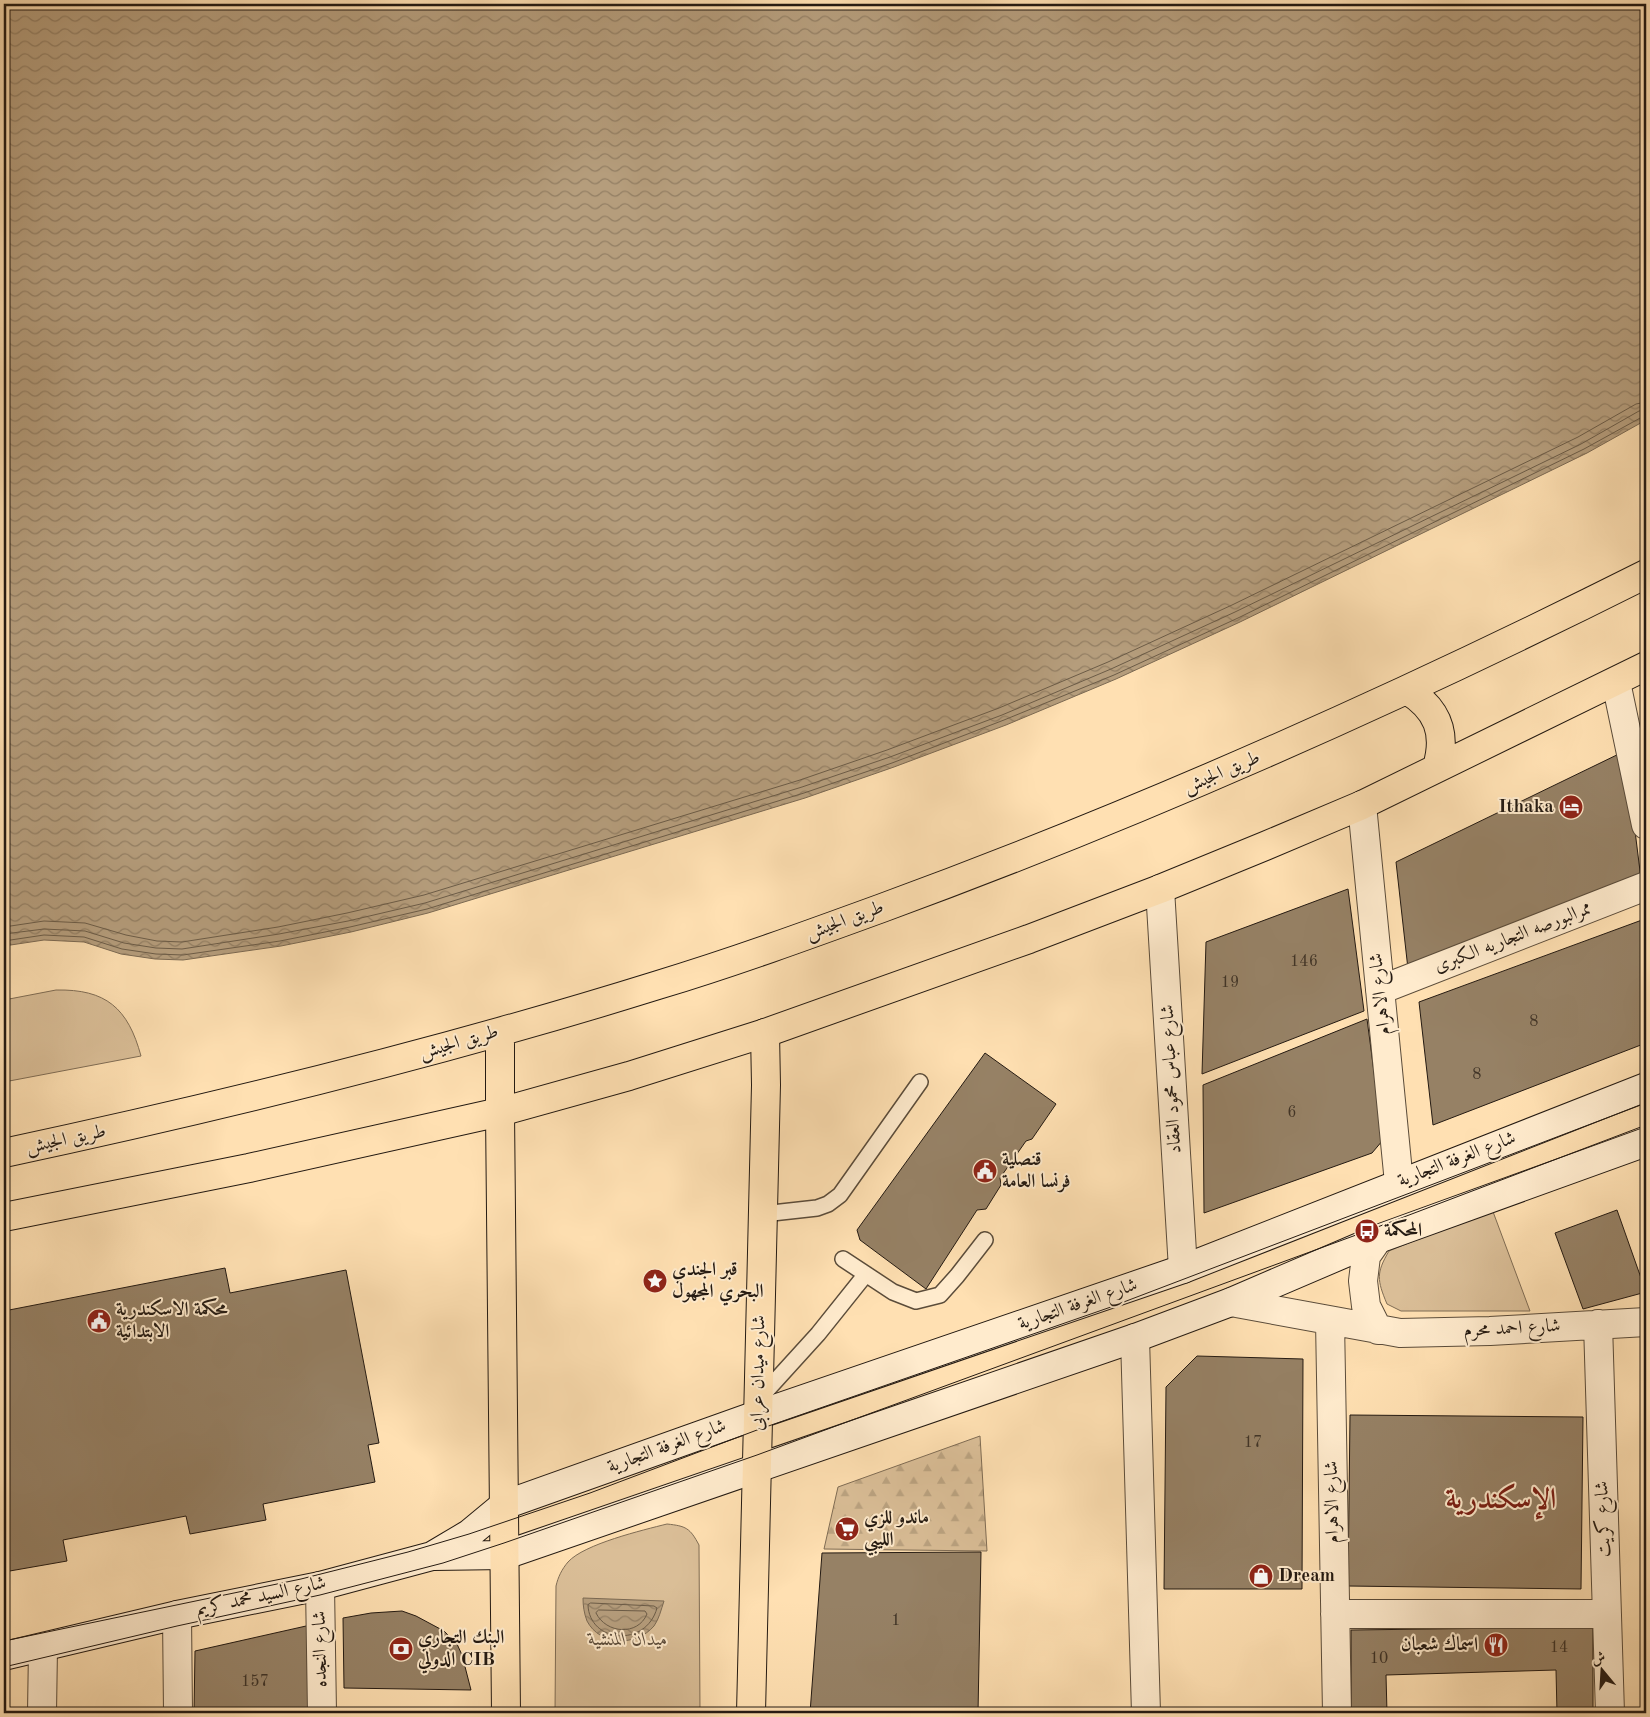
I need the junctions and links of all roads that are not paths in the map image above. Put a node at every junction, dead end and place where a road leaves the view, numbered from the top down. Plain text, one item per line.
1 (1646, 574) edge
2 (1646, 666) edge
3 (1616, 682) junction
4 (1408, 690) junction
5 (1437, 767) junction
6 (1362, 805) junction
7 (1646, 825) edge
8 (1646, 886) edge
9 (1160, 889) junction
10 (1380, 990) junction
11 (500, 1032) junction
12 (765, 1033) junction
13 (920, 1082) dead end
14 (1646, 1087) edge
15 (500, 1112) junction
16 (1646, 1142) edge
17 (4, 1153) edge
18 (1399, 1183) junction
19 (763, 1214) junction
20 (4, 1217) edge
21 (1378, 1239) junction
22 (985, 1240) dead end
23 (843, 1259) dead end
24 (1183, 1269) junction
25 (866, 1274) junction
26 (1231, 1302) junction
27 (1330, 1321) junction
28 (1646, 1322) edge
29 (1598, 1324) junction
30 (1378, 1330) junction
31 (1135, 1338) junction
32 (758, 1407) junction
33 (757, 1467) junction
34 (504, 1505) junction
35 (504, 1555) junction
36 (432, 1556) junction
37 (320, 1586) junction
38 (1335, 1614) junction
39 (1607, 1614) junction
40 (177, 1615) junction
41 (43, 1648) junction
42 (4, 1656) edge
43 (42, 1713) edge
44 (178, 1713) edge
45 (322, 1713) edge
46 (506, 1713) edge
47 (751, 1713) edge
48 (1146, 1713) edge
49 (1337, 1713) edge
50 (1610, 1713) edge

1 - 4 main road, طريق الجيش
2 - 3 main road
3 - 5 main road
3 - 7 street
4 - 5 main road
4 - 11 main road, طريق الجيش
5 - 6 main road
6 - 9 main road
6 - 10 street, شارع الاهرام
8 - 10 street, ممرالبورصه التجاريه الكبرى
9 - 12 main road
9 - 24 street, شارع عباس محمود العقاد
10 - 18 street, شارع الاهرام
11 - 15 main road
11 - 17 main road, طريق الجيش
12 - 15 main road
12 - 19 main road, شارع ميدان عرابى
13 - 19 lane
14 - 18 street, شارع الغرفة التجارية
15 - 20 main road
15 - 34 main road
16 - 21 street
18 - 24 street, شارع الغرفة التجارية
19 - 32 main road, شارع ميدان عرابى
21 - 26 street
21 - 30 street
22 - 25 lane
23 - 25 lane
24 - 32 street, شارع الغرفة التجارية
25 - 32 lane
26 - 27 street, شارع احمد محرم
26 - 31 street
27 - 30 street, شارع احمد محرم
27 - 38 street, شارع الاهرام
28 - 29 street, شارع احمد محرم
29 - 30 street, شارع احمد محرم
29 - 39 street, شارع كريت
31 - 33 street
31 - 48 street
32 - 33 main road, شارع ميدان عرابى
32 - 34 street, شارع الغرفة التجارية
33 - 35 street
33 - 47 main road, شارع ميدان عرابى
34 - 35 main road
34 - 36 street, شارع السيد محمد كريم
35 - 36 street
35 - 46 main road
36 - 37 street, شارع السيد محمد كريم
37 - 40 street, شارع السيد محمد كريم
37 - 45 street, شارع النجده
38 - 39 street
38 - 49 street, شارع الاهرام
39 - 50 street, شارع كريت
40 - 41 street, شارع السيد محمد كريم
40 - 44 street
41 - 42 street, شارع السيد محمد كريم
41 - 43 street

